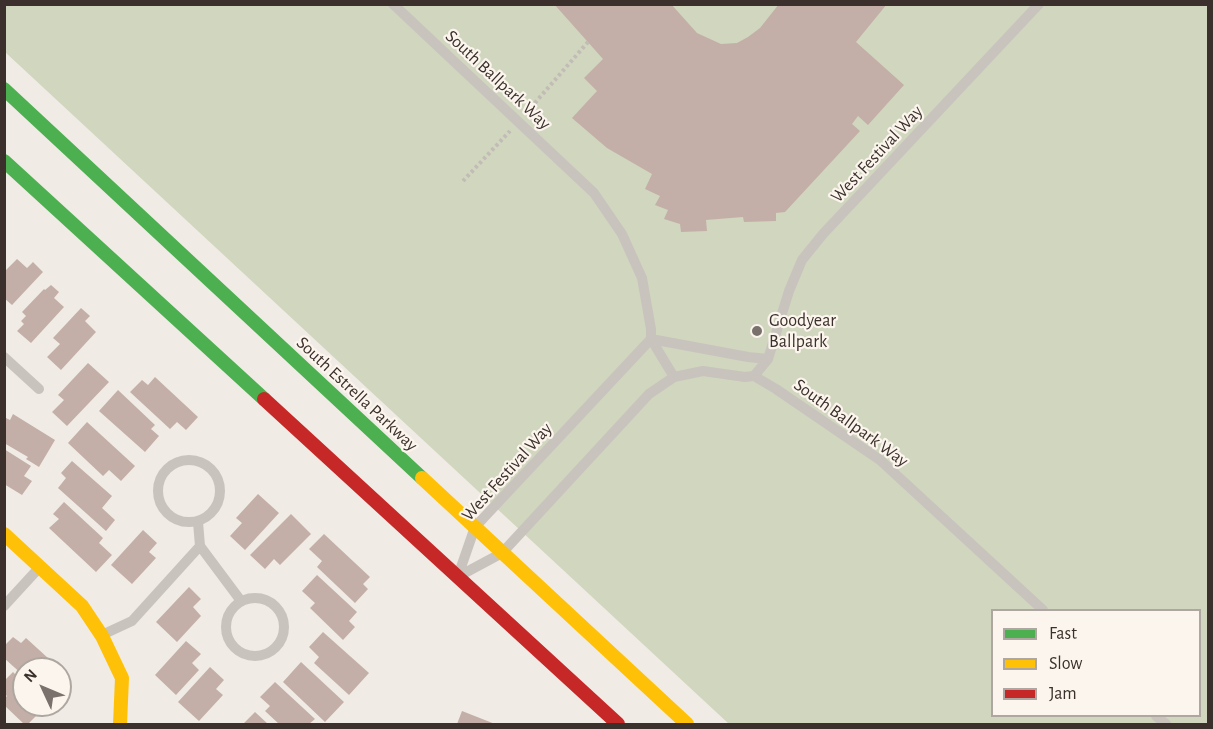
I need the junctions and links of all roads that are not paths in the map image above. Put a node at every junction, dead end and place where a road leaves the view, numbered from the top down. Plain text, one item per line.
1 (393, 4) edge
2 (1039, 4) edge
3 (4, 89) edge
4 (4, 161) edge
5 (651, 339) junction
6 (4, 357) edge
7 (768, 359) junction
8 (674, 376) junction
9 (754, 376) junction
10 (39, 390) dead end
11 (198, 522) junction
12 (475, 527) junction
13 (4, 534) edge
14 (200, 546) junction
15 (502, 553) junction
16 (40, 567) junction
17 (458, 577) junction
18 (242, 601) junction
19 (4, 606) edge
20 (1042, 609) edge
21 (102, 636) junction
22 (120, 724) edge
23 (618, 724) edge
24 (687, 724) edge

1 - 5 lane, South Ballpark Way
2 - 7 lane, West Festival Way
3 - 12 main road, South Estrella Parkway
4 - 17 main road
5 - 7 lane
5 - 8 lane, South Ballpark Way
5 - 12 lane, West Festival Way
6 - 10 lane
7 - 9 lane, West Festival Way
8 - 9 lane, South Ballpark Way
8 - 15 lane
9 - 20 lane, South Ballpark Way
11 - 11 lane
11 - 14 lane
12 - 15 main road, South Estrella Parkway
12 - 17 lane, West Festival Way
13 - 16 main road
14 - 18 lane
14 - 21 lane
15 - 17 lane
15 - 24 main road, South Estrella Parkway
16 - 19 lane
16 - 21 main road
17 - 23 main road
18 - 18 lane
21 - 22 main road

